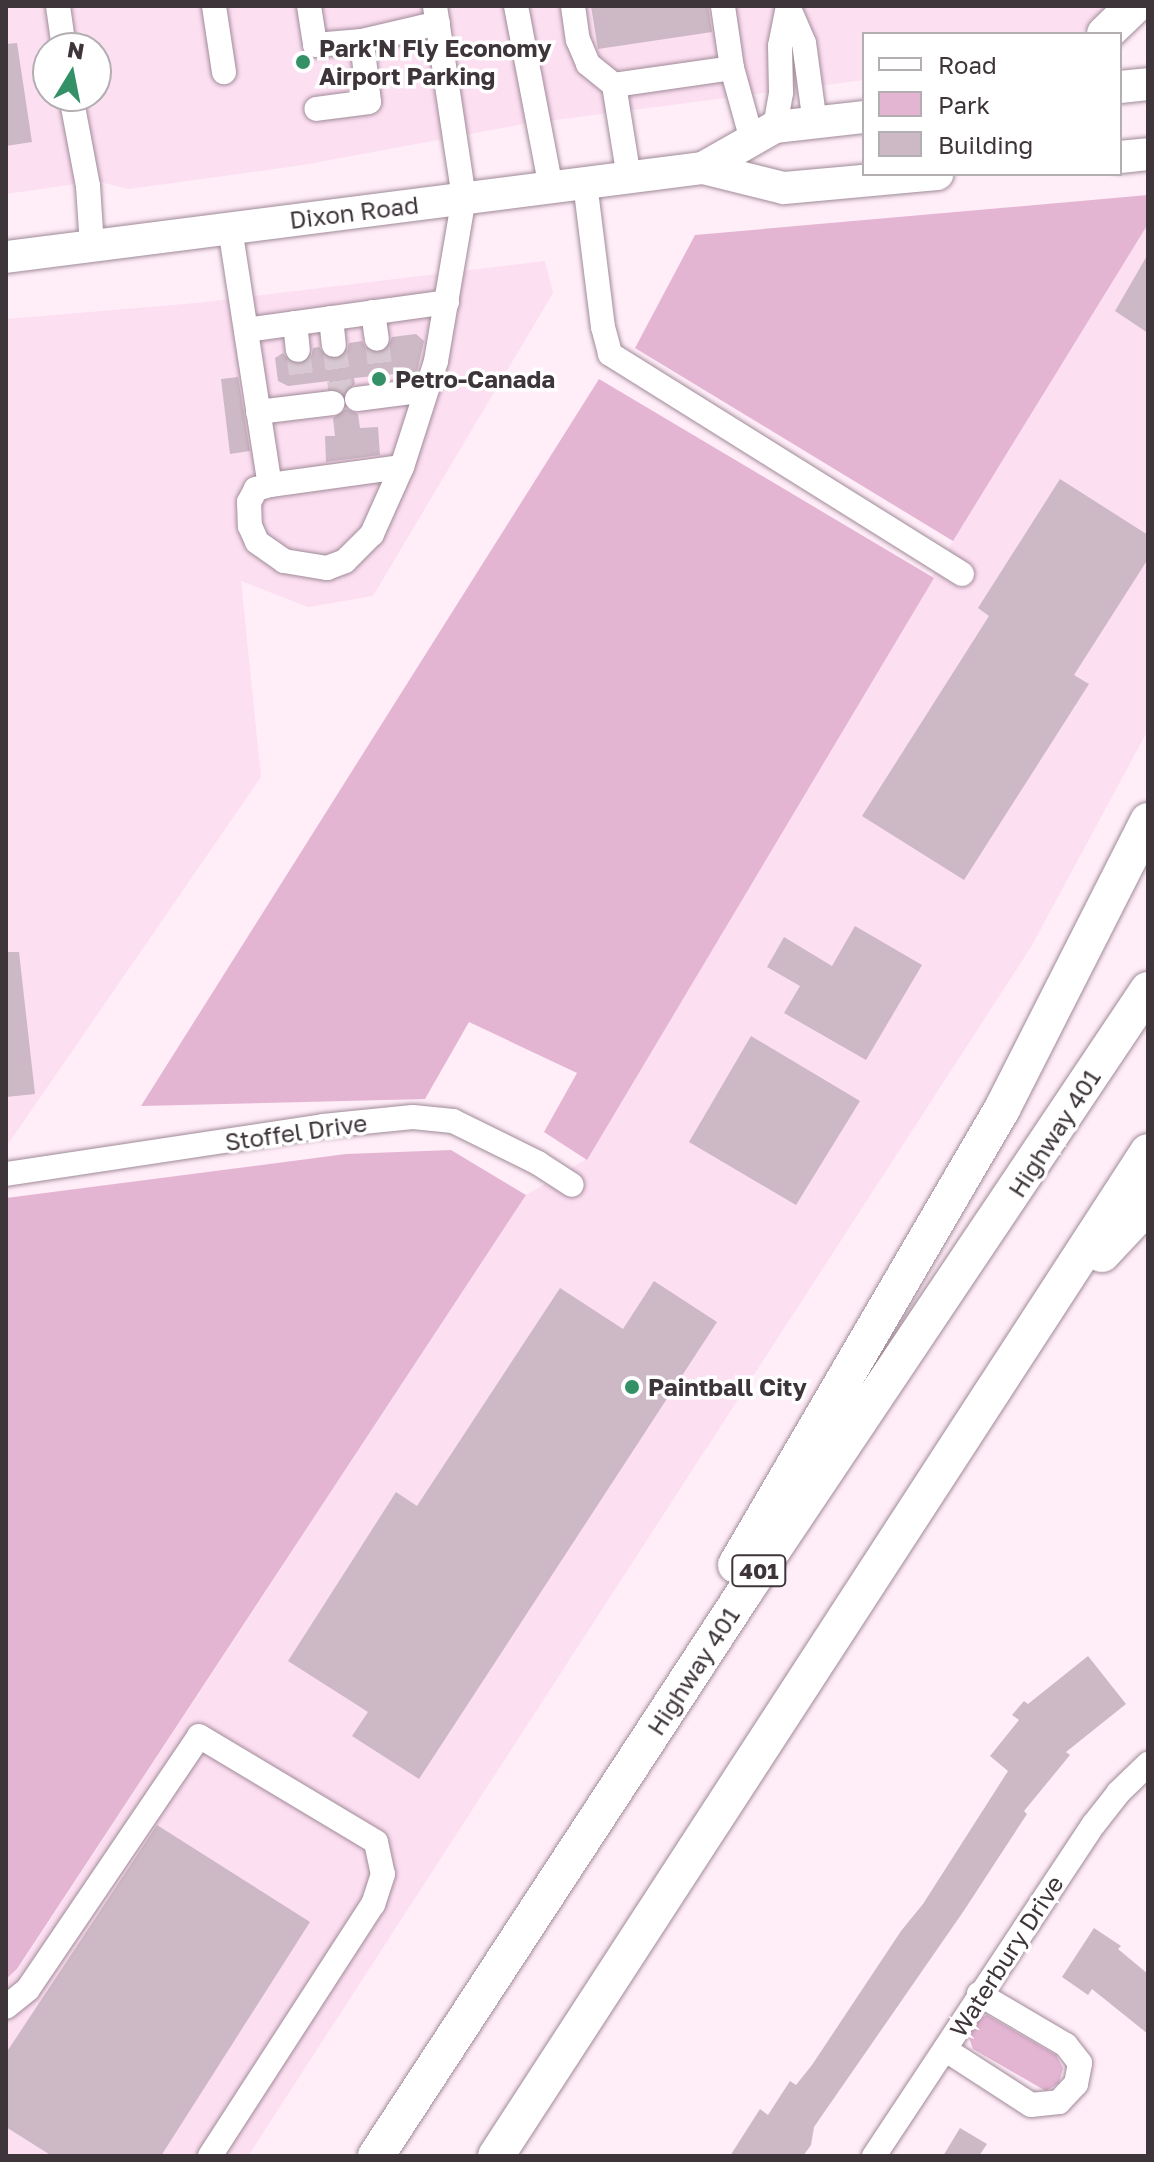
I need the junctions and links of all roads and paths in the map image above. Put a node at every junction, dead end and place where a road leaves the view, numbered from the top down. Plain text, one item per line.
1 (58, 6) edge
2 (214, 6) edge
3 (309, 6) edge
4 (516, 6) edge
5 (573, 6) edge
6 (723, 6) edge
7 (788, 6) edge
8 (1134, 6) edge
9 (437, 15) edge
10 (62, 32) edge
11 (1107, 32) edge
12 (362, 41) junction
13 (732, 68) junction
14 (224, 72) dead end
15 (1148, 84) edge
16 (614, 85) junction
17 (1122, 87) edge
18 (316, 109) dead end
19 (74, 112) edge
20 (862, 117) edge
21 (815, 123) junction
22 (764, 134) junction
23 (1148, 154) edge
24 (1122, 157) edge
25 (703, 168) junction
26 (915, 176) edge
27 (629, 178) junction
28 (585, 183) junction
29 (551, 187) junction
30 (464, 198) junction
31 (230, 228) junction
32 (92, 247) junction
33 (6, 257) edge
34 (447, 302) junction
35 (373, 312) junction
36 (331, 318) junction
37 (295, 323) junction
38 (246, 330) junction
39 (377, 339) tunnel mouth
40 (334, 345) tunnel mouth
41 (298, 350) tunnel mouth
42 (426, 390) junction
43 (357, 399) dead end
44 (332, 403) dead end
45 (258, 412) junction
46 (402, 467) junction
47 (270, 485) junction
48 (962, 574) dead end
49 (1148, 821) edge
50 (1148, 990) edge
51 (1148, 1152) edge
52 (6, 1174) edge
53 (572, 1185) dead end
54 (1148, 1205) edge
55 (1033, 1328) junction
56 (1148, 1764) edge
57 (614, 1792) junction
58 (979, 1994) junction
59 (6, 2007) edge
60 (946, 2050) junction
61 (210, 2156) edge
62 (376, 2156) edge
63 (496, 2156) edge
64 (874, 2156) edge

1 - 10 street
2 - 14 street
3 - 12 street
4 - 29 street
5 - 16 street
6 - 13 street
7 - 21 street
7 - 22 street
8 - 11 highway
9 - 12 street
9 - 30 street
12 - 18 street
13 - 16 street
13 - 22 street
15 - 17 main road
16 - 27 street
19 - 32 street
20 - 21 main road, Dixon Road
21 - 22 main road, Dixon Road
22 - 25 main road, Dixon Road
23 - 24 main road
25 - 26 main road, Dixon Road
25 - 27 main road, Dixon Road
27 - 28 main road, Dixon Road
28 - 29 main road, Dixon Road
28 - 48 street
29 - 30 main road, Dixon Road
30 - 31 main road, Dixon Road
30 - 34 street
31 - 32 main road, Dixon Road
31 - 38 street
32 - 33 main road, Dixon Road
34 - 35 street
34 - 42 street
35 - 36 street
35 - 39 street
36 - 37 street
36 - 40 street
37 - 38 street
37 - 41 street
38 - 45 street
42 - 43 street
42 - 46 street
44 - 45 street
45 - 47 street
46 - 47 street
46 - 47 street
49 - 57 highway
50 - 57 highway, Highway 401 / 401
51 - 55 highway
52 - 53 street, Stoffel Drive
54 - 55 highway
55 - 63 highway
56 - 58 street, Waterbury Drive
57 - 62 highway, Highway 401 / 401
58 - 60 street, Waterbury Drive
58 - 60 street
59 - 61 street
60 - 64 street, Waterbury Drive

